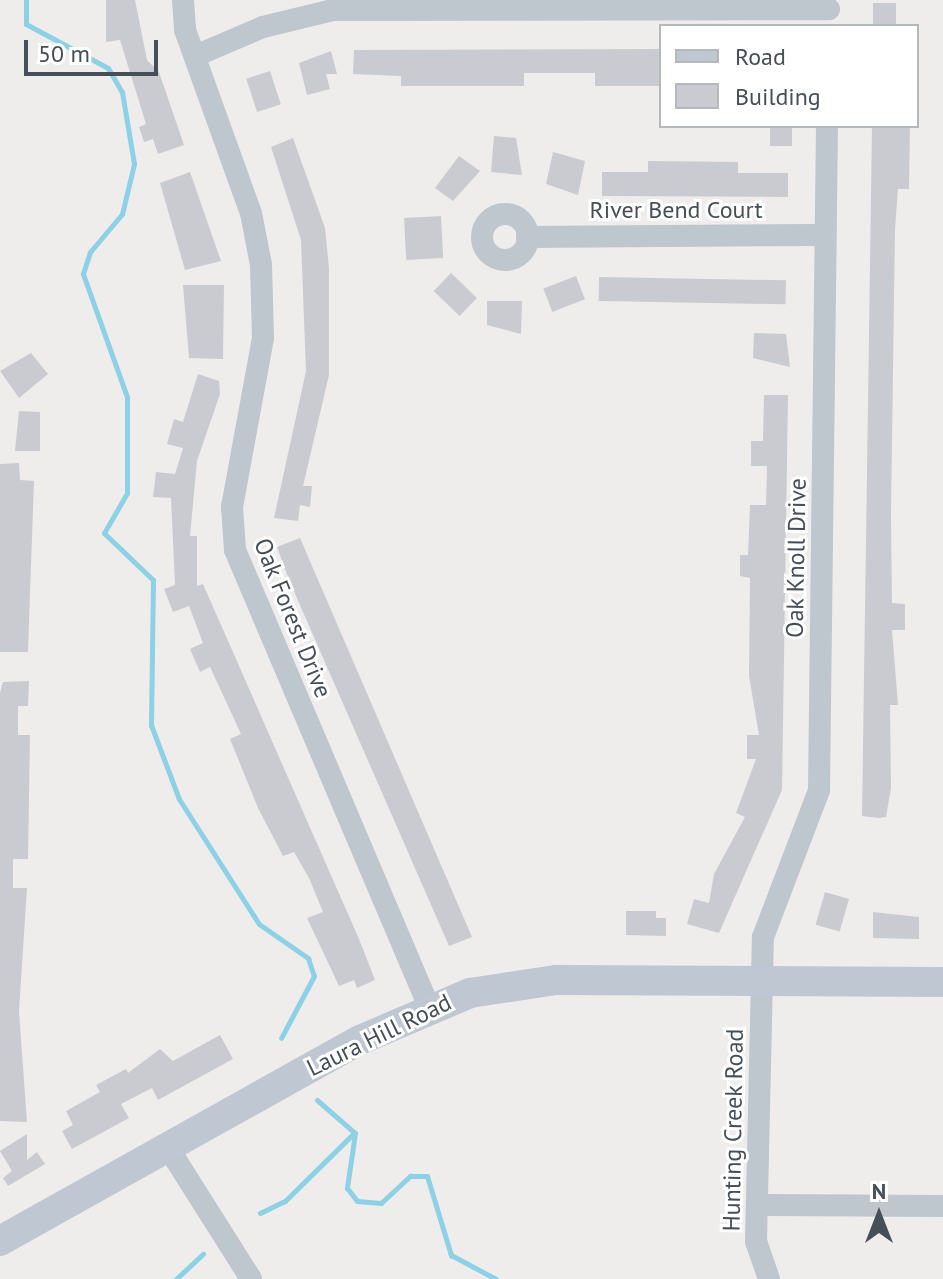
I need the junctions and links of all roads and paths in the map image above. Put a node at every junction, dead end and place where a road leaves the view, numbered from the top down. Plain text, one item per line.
1 (183, 0) edge
2 (829, 12) edge
3 (195, 56) junction
4 (827, 128) edge
5 (825, 235) junction
6 (527, 237) dead end
7 (761, 980) junction
8 (943, 982) edge
9 (429, 1006) junction
10 (167, 1146) junction
11 (758, 1205) junction
12 (943, 1206) edge
13 (0, 1241) edge
14 (251, 1279) edge
15 (769, 1279) edge

1 - 3 street, Oak Forest Drive
2 - 3 street
3 - 9 street, Oak Forest Drive
4 - 5 street, Oak Knoll Drive
5 - 6 street, River Bend Court
5 - 7 street, Oak Knoll Drive
7 - 8 main road, Laura Hill Road
7 - 9 main road, Laura Hill Road
7 - 11 street, Hunting Creek Road
9 - 10 main road, Laura Hill Road
10 - 13 main road, Laura Hill Road
10 - 14 street
11 - 12 street
11 - 15 street, Hunting Creek Road

